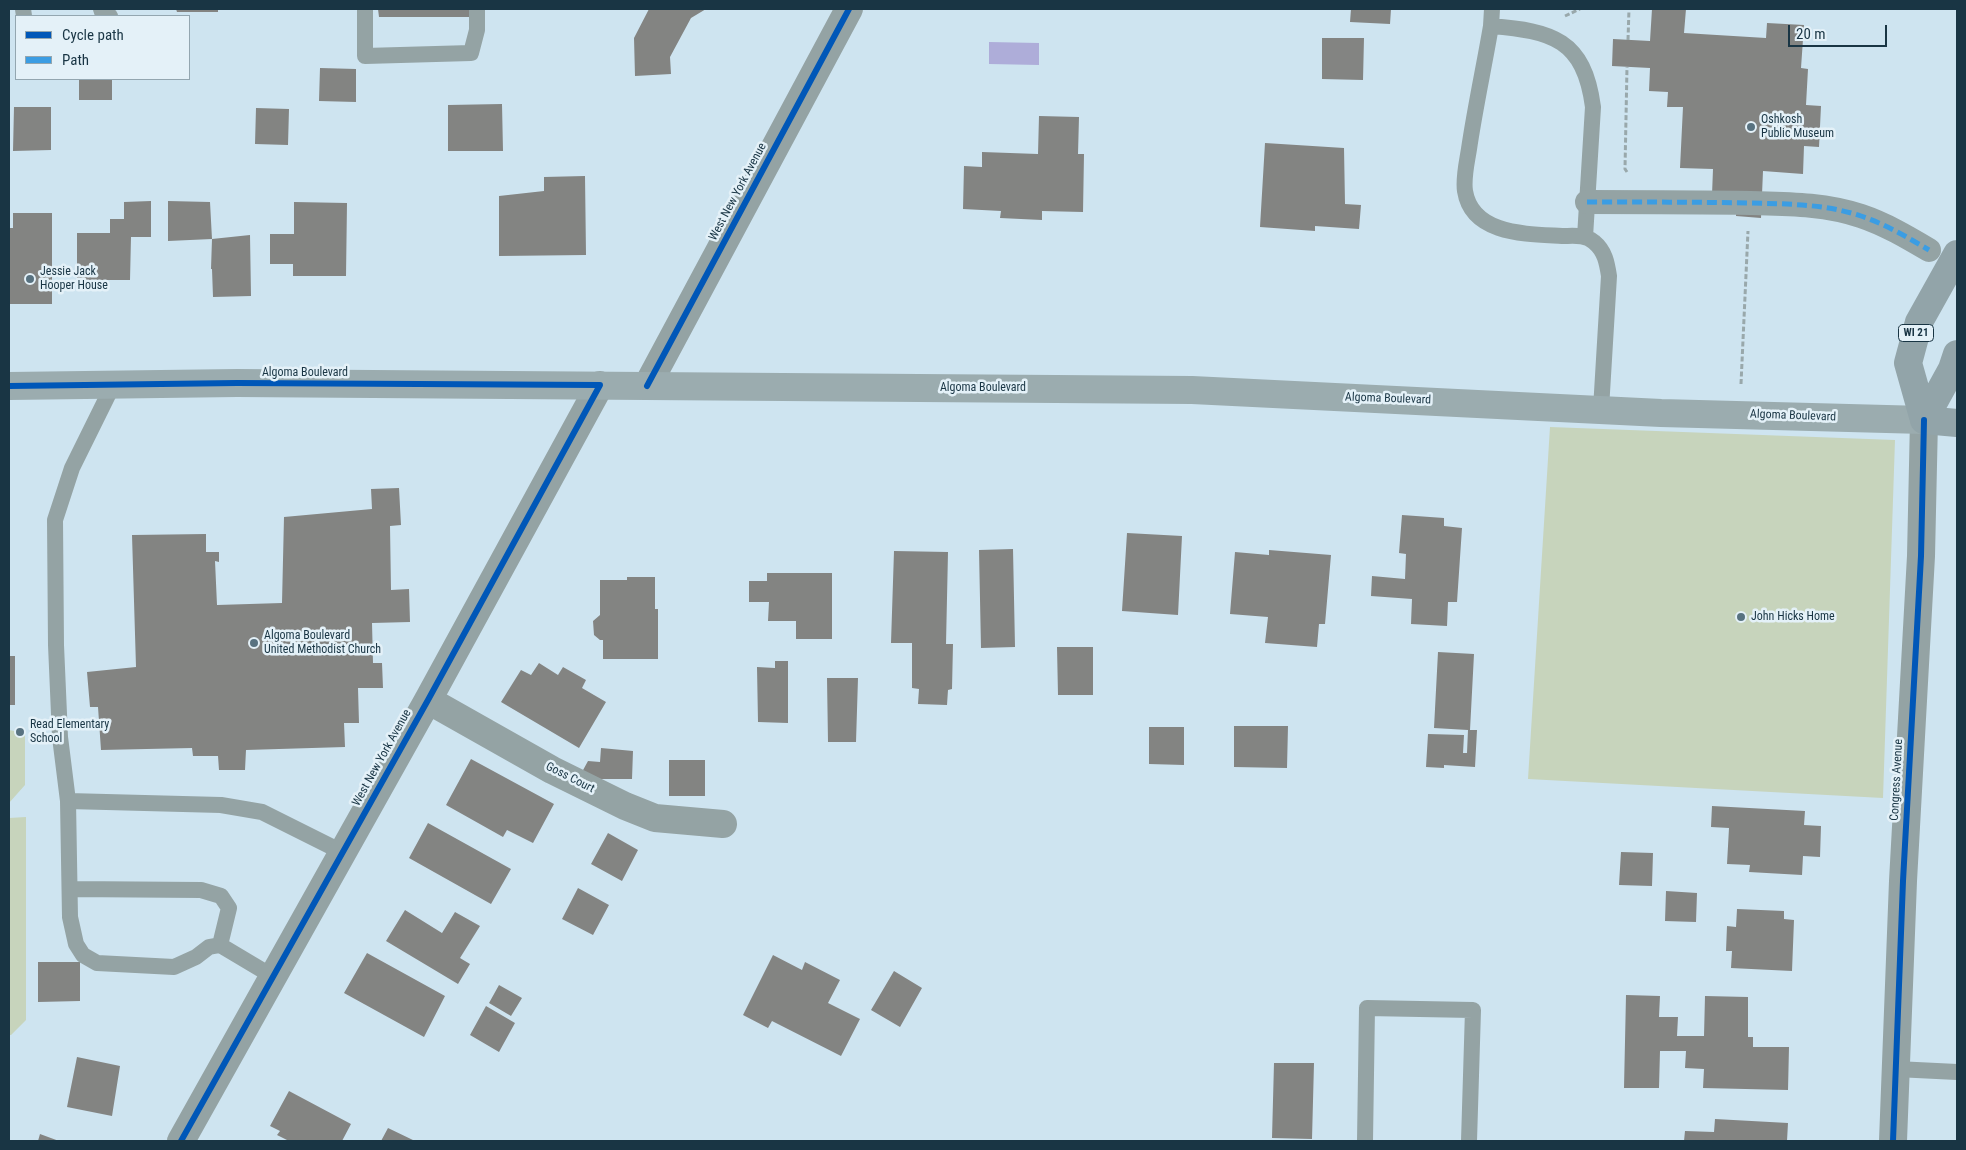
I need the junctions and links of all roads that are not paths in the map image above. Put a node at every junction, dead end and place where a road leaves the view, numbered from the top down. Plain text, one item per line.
1 (365, 9) edge
2 (477, 9) edge
3 (849, 9) edge
4 (1492, 9) edge
5 (1491, 26) junction
6 (1587, 202) junction
7 (1585, 237) junction
8 (1929, 250) dead end
9 (1957, 254) edge
10 (1957, 354) edge
11 (113, 385) junction
12 (600, 385) junction
13 (9, 386) edge
14 (648, 386) junction
15 (1601, 410) junction
16 (1924, 420) junction
17 (1957, 423) edge
18 (428, 700) junction
19 (68, 801) junction
20 (723, 824) dead end
21 (342, 852) junction
22 (70, 888) junction
23 (220, 945) junction
24 (272, 976) junction
25 (1896, 1069) junction
26 (1957, 1072) edge
27 (181, 1141) edge
28 (1365, 1141) edge
29 (1469, 1141) edge
30 (1893, 1141) edge

1 - 2 lane
3 - 14 street, West New York Avenue
4 - 5 lane
5 - 6 lane
5 - 7 lane
6 - 7 lane
6 - 8 street
7 - 15 lane
9 - 16 main road, Congress Avenue / WI 21
10 - 16 main road, Congress Avenue
11 - 12 main road, Algoma Boulevard
11 - 13 main road, Algoma Boulevard
11 - 19 lane
12 - 14 main road, Algoma Boulevard
12 - 18 street, West New York Avenue
14 - 15 main road, Algoma Boulevard
15 - 16 main road, Algoma Boulevard
16 - 17 main road, Algoma Boulevard
16 - 25 street, Congress Avenue
18 - 20 street, Goss Court
18 - 21 street, West New York Avenue
19 - 21 lane
19 - 22 lane
21 - 24 street, West New York Avenue
22 - 23 lane
22 - 23 lane
23 - 24 lane
24 - 27 street, West New York Avenue
25 - 26 lane
25 - 30 street, Congress Avenue
28 - 29 lane

